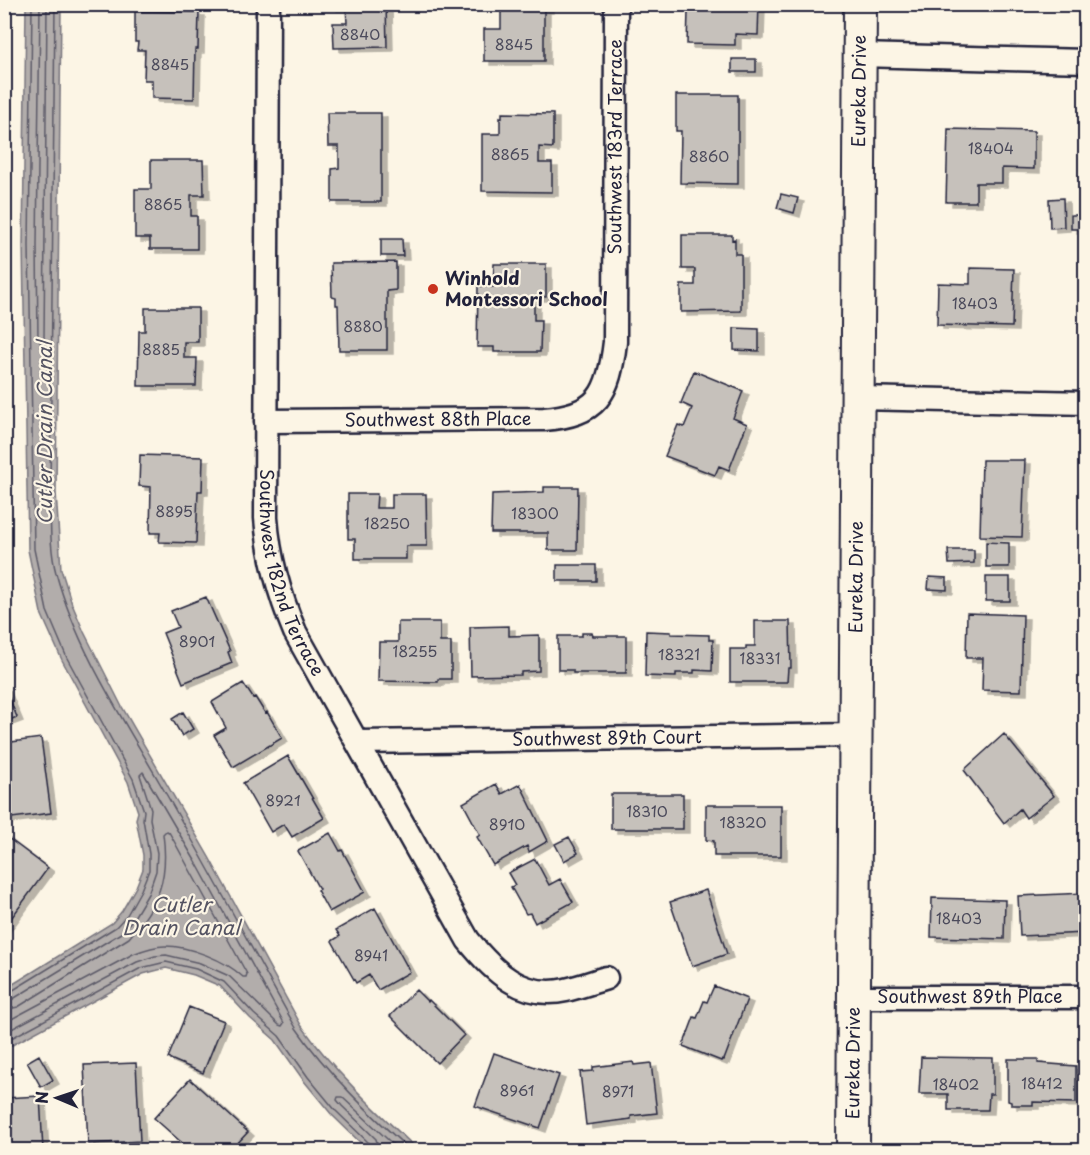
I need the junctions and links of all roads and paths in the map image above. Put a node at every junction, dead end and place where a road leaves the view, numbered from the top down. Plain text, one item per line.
1 (268, 4) edge
2 (616, 4) edge
3 (860, 4) edge
4 (860, 55) junction
5 (1086, 61) edge
6 (602, 394) joint
7 (858, 398) junction
8 (1086, 403) edge
9 (266, 421) junction
10 (856, 735) junction
11 (359, 742) junction
12 (606, 978) dead end
13 (854, 997) junction
14 (1086, 997) edge
15 (853, 1150) edge

1 - 9 street, Southwest 182nd Terrace
2 - 6 street, Southwest 183rd Terrace
3 - 4 main road, Eureka Drive
4 - 5 street
4 - 7 main road, Eureka Drive
6 - 9 street, Southwest 88th Place
7 - 8 street
7 - 10 main road, Eureka Drive
9 - 11 street, Southwest 182nd Terrace
10 - 11 street, Southwest 89th Court
10 - 13 main road, Eureka Drive
11 - 12 street, Southwest 182nd Terrace
13 - 14 street, Southwest 89th Place
13 - 15 main road, Eureka Drive

